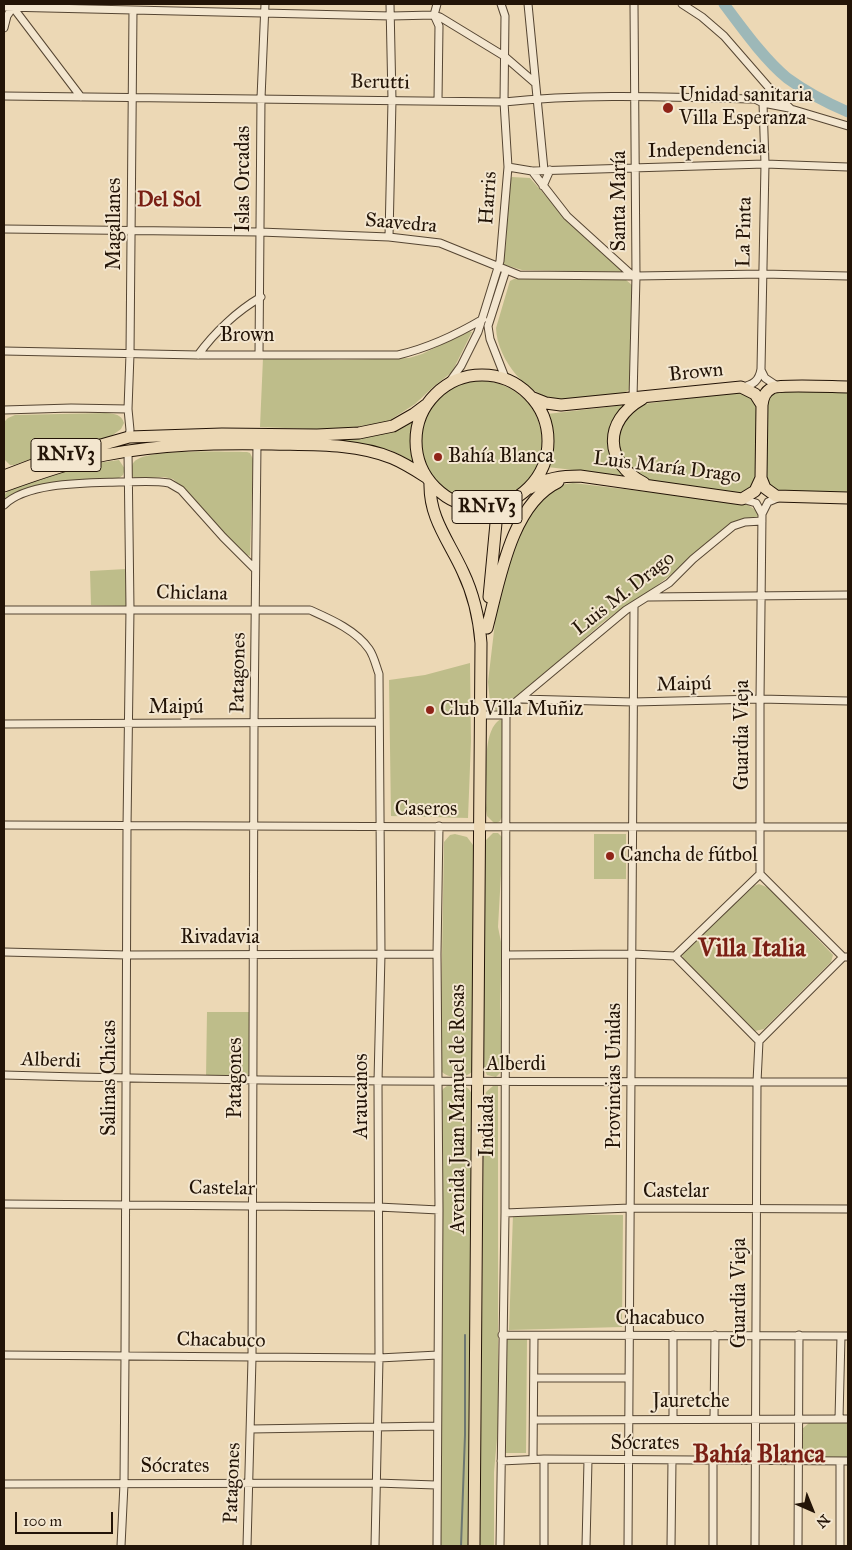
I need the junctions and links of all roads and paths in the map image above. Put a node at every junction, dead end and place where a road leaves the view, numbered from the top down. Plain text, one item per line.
1 (265, 4) edge
2 (390, 4) edge
3 (437, 4) edge
4 (501, 4) edge
5 (528, 4) edge
6 (634, 4) edge
7 (682, 4) edge
8 (13, 5) edge
9 (4, 7) edge
10 (133, 10) junction
11 (265, 12) junction
12 (434, 15) junction
13 (391, 16) junction
14 (4, 28) edge
15 (504, 56) junction
16 (534, 82) junction
17 (4, 96) edge
18 (635, 96) junction
19 (81, 97) junction
20 (132, 98) junction
21 (261, 98) junction
22 (536, 98) junction
23 (392, 100) junction
24 (438, 100) junction
25 (504, 102) junction
26 (763, 103) junction
27 (791, 109) junction
28 (848, 126) edge
29 (765, 164) junction
30 (508, 167) junction
31 (848, 167) edge
32 (636, 169) junction
33 (547, 170) junction
34 (532, 171) junction
35 (543, 186) junction
36 (4, 230) edge
37 (131, 230) junction
38 (260, 232) junction
39 (389, 237) junction
40 (502, 269) junction
41 (763, 274) junction
42 (635, 276) junction
43 (848, 276) edge
44 (261, 297) junction
45 (482, 318) junction
46 (4, 351) edge
47 (130, 354) junction
48 (259, 355) junction
49 (198, 356) junction
50 (761, 369) junction
51 (506, 380) junction
52 (448, 384) junction
53 (778, 386) junction
54 (741, 387) junction
55 (848, 387) edge
56 (531, 397) junction
57 (646, 397) junction
58 (633, 398) junction
59 (762, 404) junction
60 (426, 405) junction
61 (128, 409) junction
62 (4, 410) edge
63 (129, 438) junction
64 (257, 444) junction
65 (128, 451) junction
66 (4, 476) edge
67 (580, 476) junction
68 (762, 478) junction
69 (428, 480) junction
70 (128, 482) junction
71 (648, 485) junction
72 (4, 486) edge
73 (524, 492) junction
74 (780, 497) junction
75 (848, 498) edge
76 (742, 499) junction
77 (512, 500) junction
78 (4, 505) edge
79 (762, 518) junction
80 (255, 569) junction
81 (848, 595) edge
82 (761, 596) junction
83 (648, 597) junction
84 (634, 606) junction
85 (130, 609) junction
86 (4, 610) edge
87 (256, 611) junction
88 (487, 628) junction
89 (368, 648) joint
90 (482, 672) junction
91 (520, 699) junction
92 (760, 699) junction
93 (848, 701) edge
94 (632, 702) junction
95 (511, 706) joint
96 (482, 715) junction
97 (506, 716) junction
98 (379, 722) junction
99 (4, 724) edge
100 (128, 724) junction
101 (254, 724) junction
102 (4, 825) edge
103 (380, 826) junction
104 (439, 826) junction
105 (480, 826) junction
106 (506, 826) junction
107 (127, 827) junction
108 (632, 827) junction
109 (759, 827) junction
110 (848, 827) edge
111 (255, 828) junction
112 (760, 874) junction
113 (4, 952) edge
114 (254, 954) junction
115 (381, 954) junction
116 (438, 954) junction
117 (632, 954) junction
118 (126, 955) junction
119 (506, 955) junction
120 (675, 956) junction
121 (846, 957) edge
122 (759, 1041) junction
123 (4, 1076) edge
124 (127, 1079) junction
125 (252, 1080) junction
126 (378, 1081) junction
127 (437, 1081) junction
128 (631, 1081) junction
129 (478, 1082) junction
130 (505, 1082) junction
131 (757, 1082) junction
132 (848, 1082) edge
133 (4, 1204) edge
134 (126, 1204) junction
135 (252, 1206) junction
136 (378, 1207) junction
137 (630, 1208) junction
138 (756, 1209) junction
139 (848, 1209) edge
140 (439, 1210) junction
141 (504, 1213) junction
142 (630, 1334) junction
143 (502, 1335) junction
144 (673, 1335) junction
145 (715, 1335) junction
146 (756, 1335) junction
147 (799, 1335) junction
148 (534, 1336) junction
149 (844, 1336) edge
150 (4, 1355) edge
151 (125, 1355) junction
152 (438, 1355) junction
153 (252, 1358) junction
154 (379, 1358) junction
155 (534, 1378) junction
156 (629, 1378) junction
157 (629, 1418) junction
158 (673, 1418) junction
159 (714, 1418) junction
160 (755, 1419) junction
161 (798, 1419) junction
162 (840, 1419) junction
163 (848, 1419) edge
164 (534, 1420) junction
165 (437, 1426) junction
166 (377, 1427) junction
167 (251, 1429) junction
168 (533, 1459) junction
169 (544, 1459) junction
170 (588, 1460) junction
171 (629, 1460) junction
172 (672, 1460) junction
173 (713, 1460) junction
174 (501, 1461) junction
175 (755, 1461) junction
176 (798, 1461) junction
177 (840, 1461) junction
178 (848, 1461) edge
179 (250, 1483) junction
180 (376, 1483) junction
181 (4, 1484) edge
182 (124, 1484) junction
183 (436, 1485) junction
184 (121, 1546) edge
185 (248, 1546) edge
186 (375, 1546) edge
187 (437, 1546) edge
188 (474, 1546) edge
189 (500, 1546) edge
190 (544, 1546) edge
191 (586, 1546) edge
192 (628, 1546) edge
193 (672, 1546) edge
194 (713, 1546) edge
195 (755, 1546) edge
196 (798, 1546) edge
197 (840, 1546) edge

1 - 11 street, Islas Orcadas
2 - 13 street
3 - 12 street
4 - 15 street, Harris
5 - 16 street
6 - 18 street, Santa María
7 - 27 street
8 - 9 street
8 - 10 street
8 - 14 street
8 - 19 street
10 - 11 street
10 - 20 street, Magallanes
11 - 13 street
11 - 21 street, Islas Orcadas
12 - 13 street
12 - 15 street
12 - 24 street
13 - 23 street
15 - 16 street
15 - 25 street, Harris
16 - 22 street
17 - 19 street, Berutti
18 - 22 street, Berutti
18 - 26 street, Berutti
18 - 32 street, Santa María
19 - 20 street, Berutti
20 - 21 street, Berutti
20 - 37 street, Magallanes
21 - 23 street, Berutti
21 - 38 street, Islas Orcadas
22 - 25 street, Berutti
22 - 33 street
23 - 24 street, Berutti
23 - 39 street
24 - 25 street, Berutti
25 - 30 street, Harris
26 - 27 street
26 - 29 street, La Pinta
27 - 28 street
29 - 31 street, Independencia
29 - 32 street, Independencia
29 - 41 street, La Pinta
30 - 34 street, Independencia
30 - 40 street, Harris
32 - 33 street, Independencia
32 - 42 street, Santa María
33 - 34 street, Independencia
33 - 35 street
34 - 35 street
35 - 42 street
36 - 37 street, Saavedra
37 - 38 street, Saavedra
37 - 47 street, Magallanes
38 - 39 street, Saavedra
38 - 44 street, Islas Orcadas
39 - 40 street, Saavedra
40 - 42 street, Saavedra
40 - 45 street, Harris
40 - 51 street, Harris
41 - 42 street, Saavedra
41 - 43 street, Saavedra
41 - 50 street, La Pinta
42 - 58 street, Santa María
44 - 48 street, Islas Orcadas
44 - 49 street
45 - 48 street, Brown
45 - 52 street, Harris
46 - 47 street, Brown
47 - 49 street, Brown
47 - 61 street, Magallanes
48 - 49 street, Brown
50 - 53 street
50 - 54 street
51 - 52 main road, RN1V3
51 - 56 main road, RN1V3
52 - 60 main road, RN1V3
53 - 55 main road
53 - 59 main road
54 - 57 main road, Brown
54 - 59 main road, Brown
56 - 58 main road, Brown
56 - 73 main road, RN1V3
57 - 58 main road, Brown
57 - 71 main road
59 - 68 main road
60 - 63 main road, RN1V3
60 - 69 main road, RN1V3
61 - 62 street
61 - 63 street, Magallanes
63 - 66 main road, RN1V3
64 - 65 main road, RN1V3
64 - 69 main road, RN1V3
64 - 80 street
65 - 70 street
65 - 72 main road, RN1V3
67 - 71 main road, Luis María Drago
67 - 73 main road, Luis María Drago
67 - 88 main road
68 - 74 main road, Luis María Drago
68 - 76 main road, Luis María Drago
69 - 77 main road, RN1V3
69 - 90 main road, Avenida Juan Manuel de Rosas
70 - 78 street
70 - 80 street
70 - 85 street
71 - 76 main road, Luis María Drago
73 - 77 main road, RN1V3
74 - 75 main road
74 - 79 street
76 - 79 street
77 - 88 main road, Avenida Juan Manuel de Rosas
79 - 82 street
79 - 83 street, Luis M. Drago
80 - 87 street
81 - 82 street
82 - 83 street
82 - 92 street, Guardia Vieja
83 - 84 street, Luis M. Drago
84 - 91 street, Luis M. Drago
84 - 94 street, Provincias Unidas
85 - 86 street, Chiclana
85 - 87 street, Chiclana
85 - 100 street, Salinas Chicas
87 - 89 street, Chiclana
87 - 101 street, Patagones
88 - 90 main road, Avenida Juan Manuel de Rosas
89 - 98 street, Araucanos
90 - 96 main road, Avenida Juan Manuel de Rosas
91 - 94 street, Maipú
91 - 95 street, Luis M. Drago
92 - 93 street, Maipú
92 - 94 street, Maipú
92 - 109 street, Guardia Vieja
94 - 108 street, Provincias Unidas
95 - 97 street, Indiada
96 - 97 street
96 - 105 main road, Avenida Juan Manuel de Rosas
97 - 106 street, Indiada
98 - 101 street, Maipú
98 - 103 street, Araucanos
99 - 100 street, Maipú
100 - 101 street, Maipú
100 - 107 street, Salinas Chicas
101 - 111 street, Patagones
102 - 107 street, Caseros
103 - 104 street, Caseros
103 - 111 street, Caseros
103 - 115 street, Araucanos
104 - 105 street, Caseros
104 - 116 street
105 - 106 street, Caseros
105 - 129 main road, Avenida Juan Manuel de Rosas
106 - 108 street, Caseros
106 - 119 street, Indiada
107 - 111 street, Caseros
107 - 118 street, Salinas Chicas
108 - 109 street, Caseros
108 - 117 street, Provincias Unidas
109 - 110 street, Caseros
109 - 112 street, Guardia Vieja
111 - 114 street, Patagones
112 - 120 street
112 - 121 street
113 - 118 street, Rivadavia
114 - 115 street, Rivadavia
114 - 118 street, Rivadavia
114 - 125 street, Patagones
115 - 116 street, Rivadavia
115 - 126 street, Araucanos
116 - 127 street
117 - 119 street
117 - 120 street
117 - 128 street, Provincias Unidas
118 - 124 street, Salinas Chicas
119 - 130 street, Indiada
120 - 122 street
121 - 122 street
122 - 131 street, Guardia Vieja
123 - 124 street, Alberdi
124 - 125 street, Alberdi
124 - 134 street, Salinas Chicas
125 - 126 street, Alberdi
125 - 135 street, Patagones
126 - 127 street, Alberdi
126 - 136 street, Araucanos
127 - 129 street, Alberdi
127 - 140 street
128 - 130 street, Alberdi
128 - 131 street, Alberdi
128 - 137 street, Provincias Unidas
129 - 130 street, Alberdi
129 - 188 main road, Avenida Juan Manuel de Rosas
130 - 141 street, Indiada
131 - 132 street, Alberdi
131 - 138 street, Guardia Vieja
133 - 134 street, Castelar
134 - 135 street, Castelar
134 - 151 street, Salinas Chicas
135 - 136 street, Castelar
135 - 153 street, Patagones
136 - 140 street, Castelar
136 - 154 street, Araucanos
137 - 138 street, Castelar
137 - 141 street, Castelar
137 - 142 street, Provincias Unidas
138 - 139 street, Castelar
138 - 146 street, Guardia Vieja
140 - 152 street
141 - 143 street, Indiada
142 - 144 street, Chacabuco
142 - 148 street, Chacabuco
142 - 156 street, Provincias Unidas
143 - 148 street, Chacabuco
143 - 174 street, Indiada
144 - 145 street, Chacabuco
144 - 158 street
145 - 146 street, Chacabuco
145 - 159 street
146 - 147 street, Chacabuco
146 - 160 street, Guardia Vieja
147 - 149 street, Chacabuco
147 - 161 street
148 - 155 street
149 - 162 street
150 - 151 street, Chacabuco
151 - 153 street, Chacabuco
151 - 182 street, Salinas Chicas
152 - 154 street, Chacabuco
152 - 165 street
153 - 154 street, Chacabuco
153 - 167 street, Patagones
154 - 166 street, Araucanos
155 - 156 street
155 - 164 street
156 - 157 street, Provincias Unidas
157 - 158 street, Jauretche
157 - 164 street, Jauretche
157 - 171 street, Provincias Unidas
158 - 159 street, Jauretche
159 - 160 street, Jauretche
160 - 161 street, Jauretche
160 - 175 street, Guardia Vieja
161 - 162 street, Jauretche
161 - 176 street
162 - 163 street, Jauretche
164 - 168 street
165 - 166 street
165 - 183 street
166 - 167 street
166 - 180 street, Araucanos
167 - 179 street, Patagones
168 - 169 street, Sócrates
168 - 174 street, Sócrates
169 - 170 street, Sócrates
169 - 190 street
170 - 171 street, Sócrates
170 - 191 street
171 - 172 street, Sócrates
171 - 192 street, Provincias Unidas
172 - 173 street, Sócrates
172 - 193 street
173 - 175 street, Sócrates
173 - 194 street
174 - 189 street, Indiada
175 - 176 street, Sócrates
175 - 195 street, Guardia Vieja
176 - 177 street, Sócrates
176 - 196 street
177 - 178 street, Sócrates
177 - 197 street
179 - 180 street, Sócrates
179 - 182 street, Sócrates
179 - 185 street, Patagones
180 - 183 street, Sócrates
180 - 186 street, Araucanos
181 - 182 street, Sócrates
182 - 184 street, Salinas Chicas
183 - 187 street

